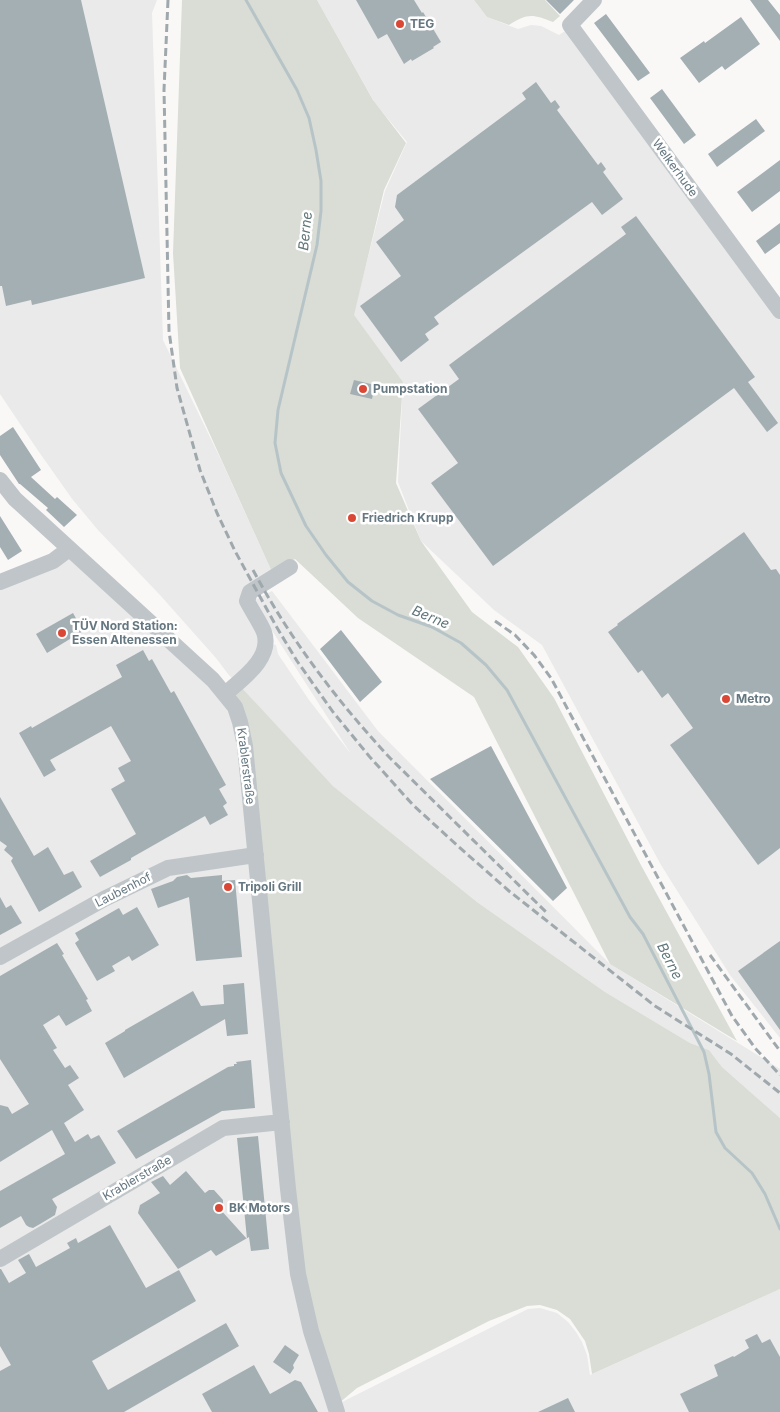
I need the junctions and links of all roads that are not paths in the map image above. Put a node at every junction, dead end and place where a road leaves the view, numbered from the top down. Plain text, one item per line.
1 (594, 0) edge
2 (780, 311) edge
3 (0, 480) edge
4 (69, 549) junction
5 (290, 567) dead end
6 (0, 582) edge
7 (225, 694) junction
8 (256, 855) junction
9 (0, 957) edge
10 (282, 1122) junction
11 (0, 1259) edge
12 (337, 1412) edge

1 - 2 street, Welkerhude
3 - 4 street, Krablerstraße
4 - 6 street
4 - 7 street, Krablerstraße
5 - 7 street
7 - 8 street, Krablerstraße
8 - 9 street, Laubenhof
8 - 10 street, Krablerstraße
10 - 11 street, Krablerstraße
10 - 12 street, Krablerstraße

